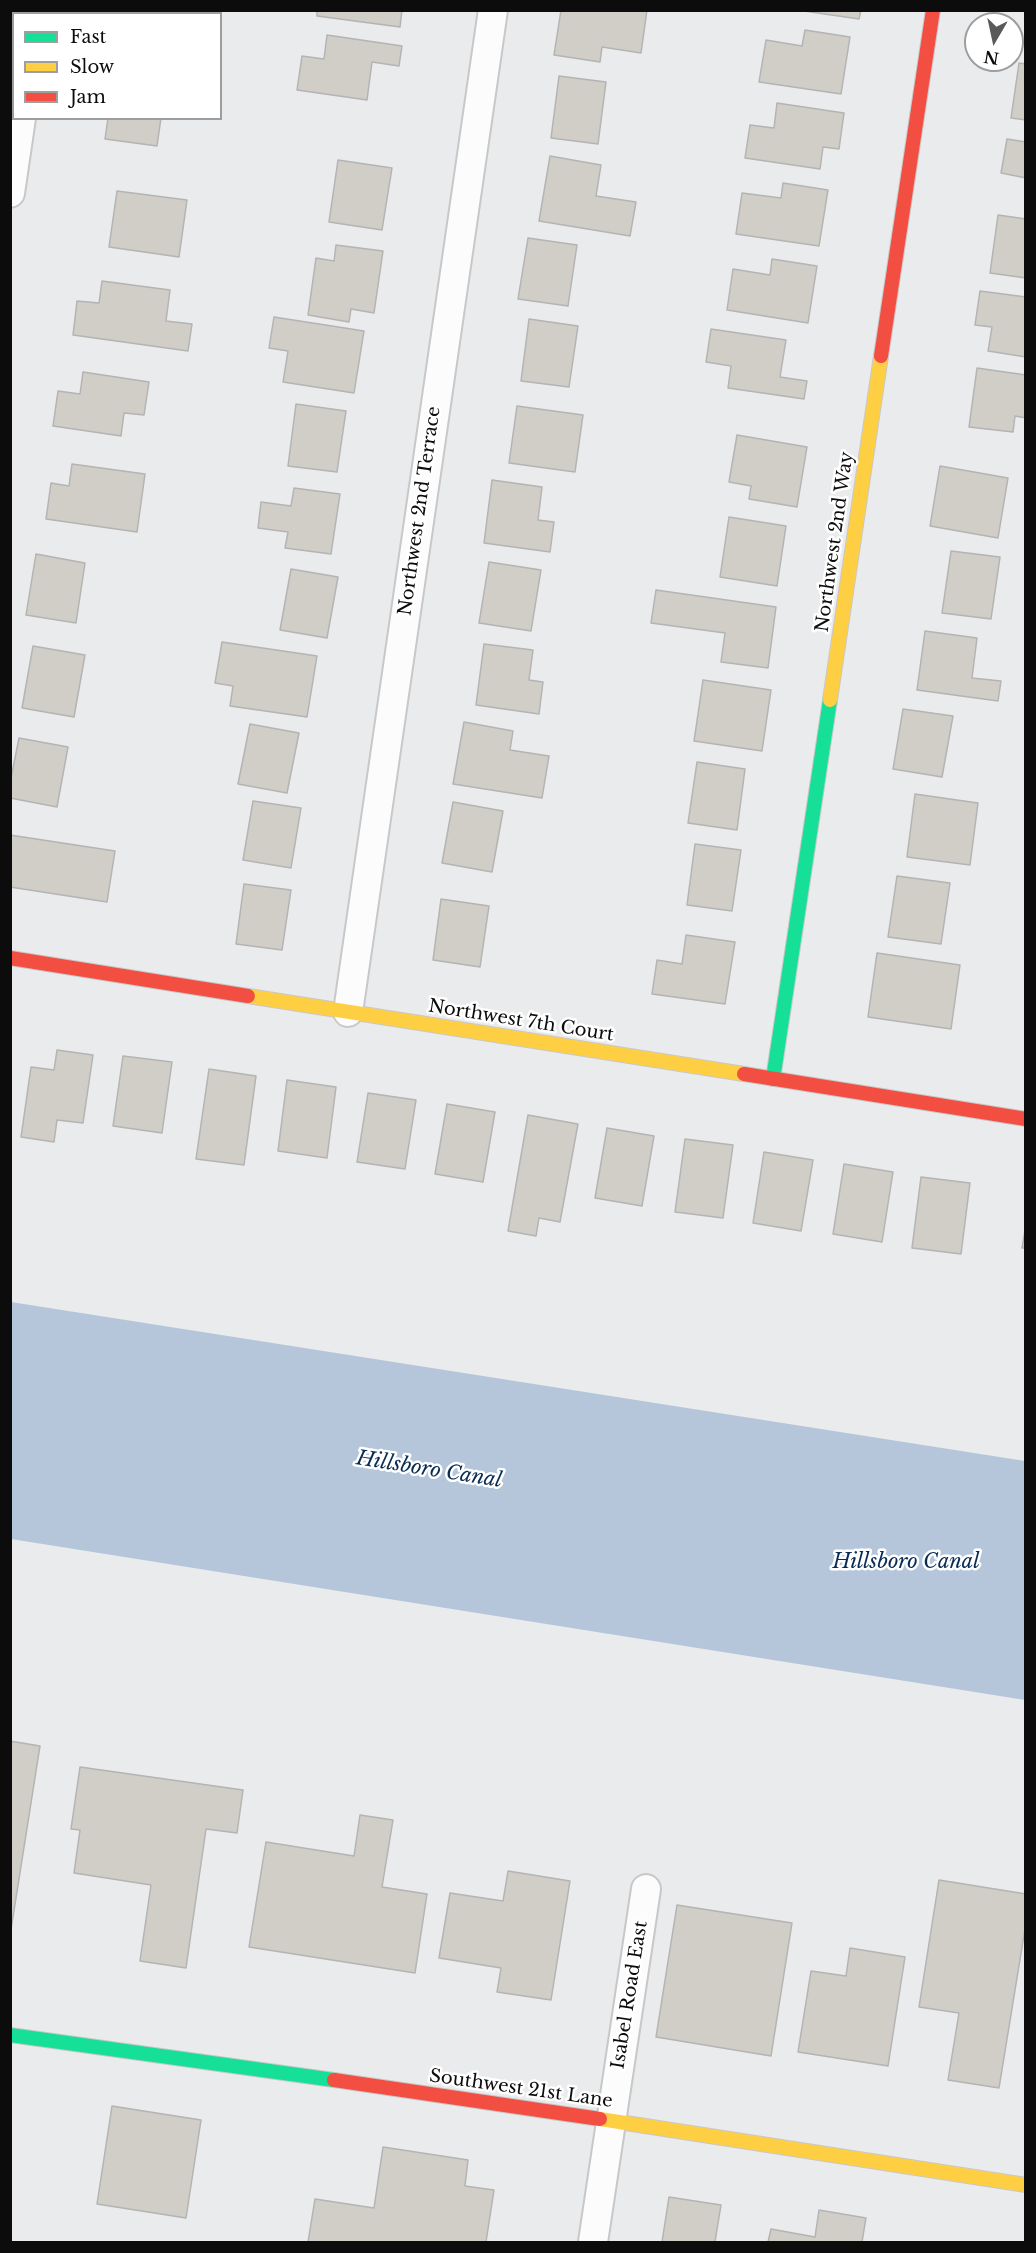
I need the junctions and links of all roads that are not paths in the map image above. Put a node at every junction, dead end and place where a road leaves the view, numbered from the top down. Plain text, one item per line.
1 (493, 10) edge
2 (933, 10) edge
3 (21, 120) edge
4 (10, 193) edge
5 (10, 958) edge
6 (348, 1012) junction
7 (773, 1079) junction
8 (1026, 1119) edge
9 (646, 1889) dead end
10 (10, 2035) edge
11 (612, 2120) junction
12 (1026, 2185) edge
13 (593, 2242) edge

1 - 6 street, Northwest 2nd Terrace
2 - 7 street, Northwest 2nd Way
3 - 4 street
5 - 6 street, Northwest 7th Court
6 - 7 street, Northwest 7th Court
7 - 8 street, Northwest 7th Court
9 - 11 street, Isabel Road East
10 - 11 street, Southwest 21st Lane
11 - 12 street, Southwest 21st Lane
11 - 13 street, Isabel Road East

